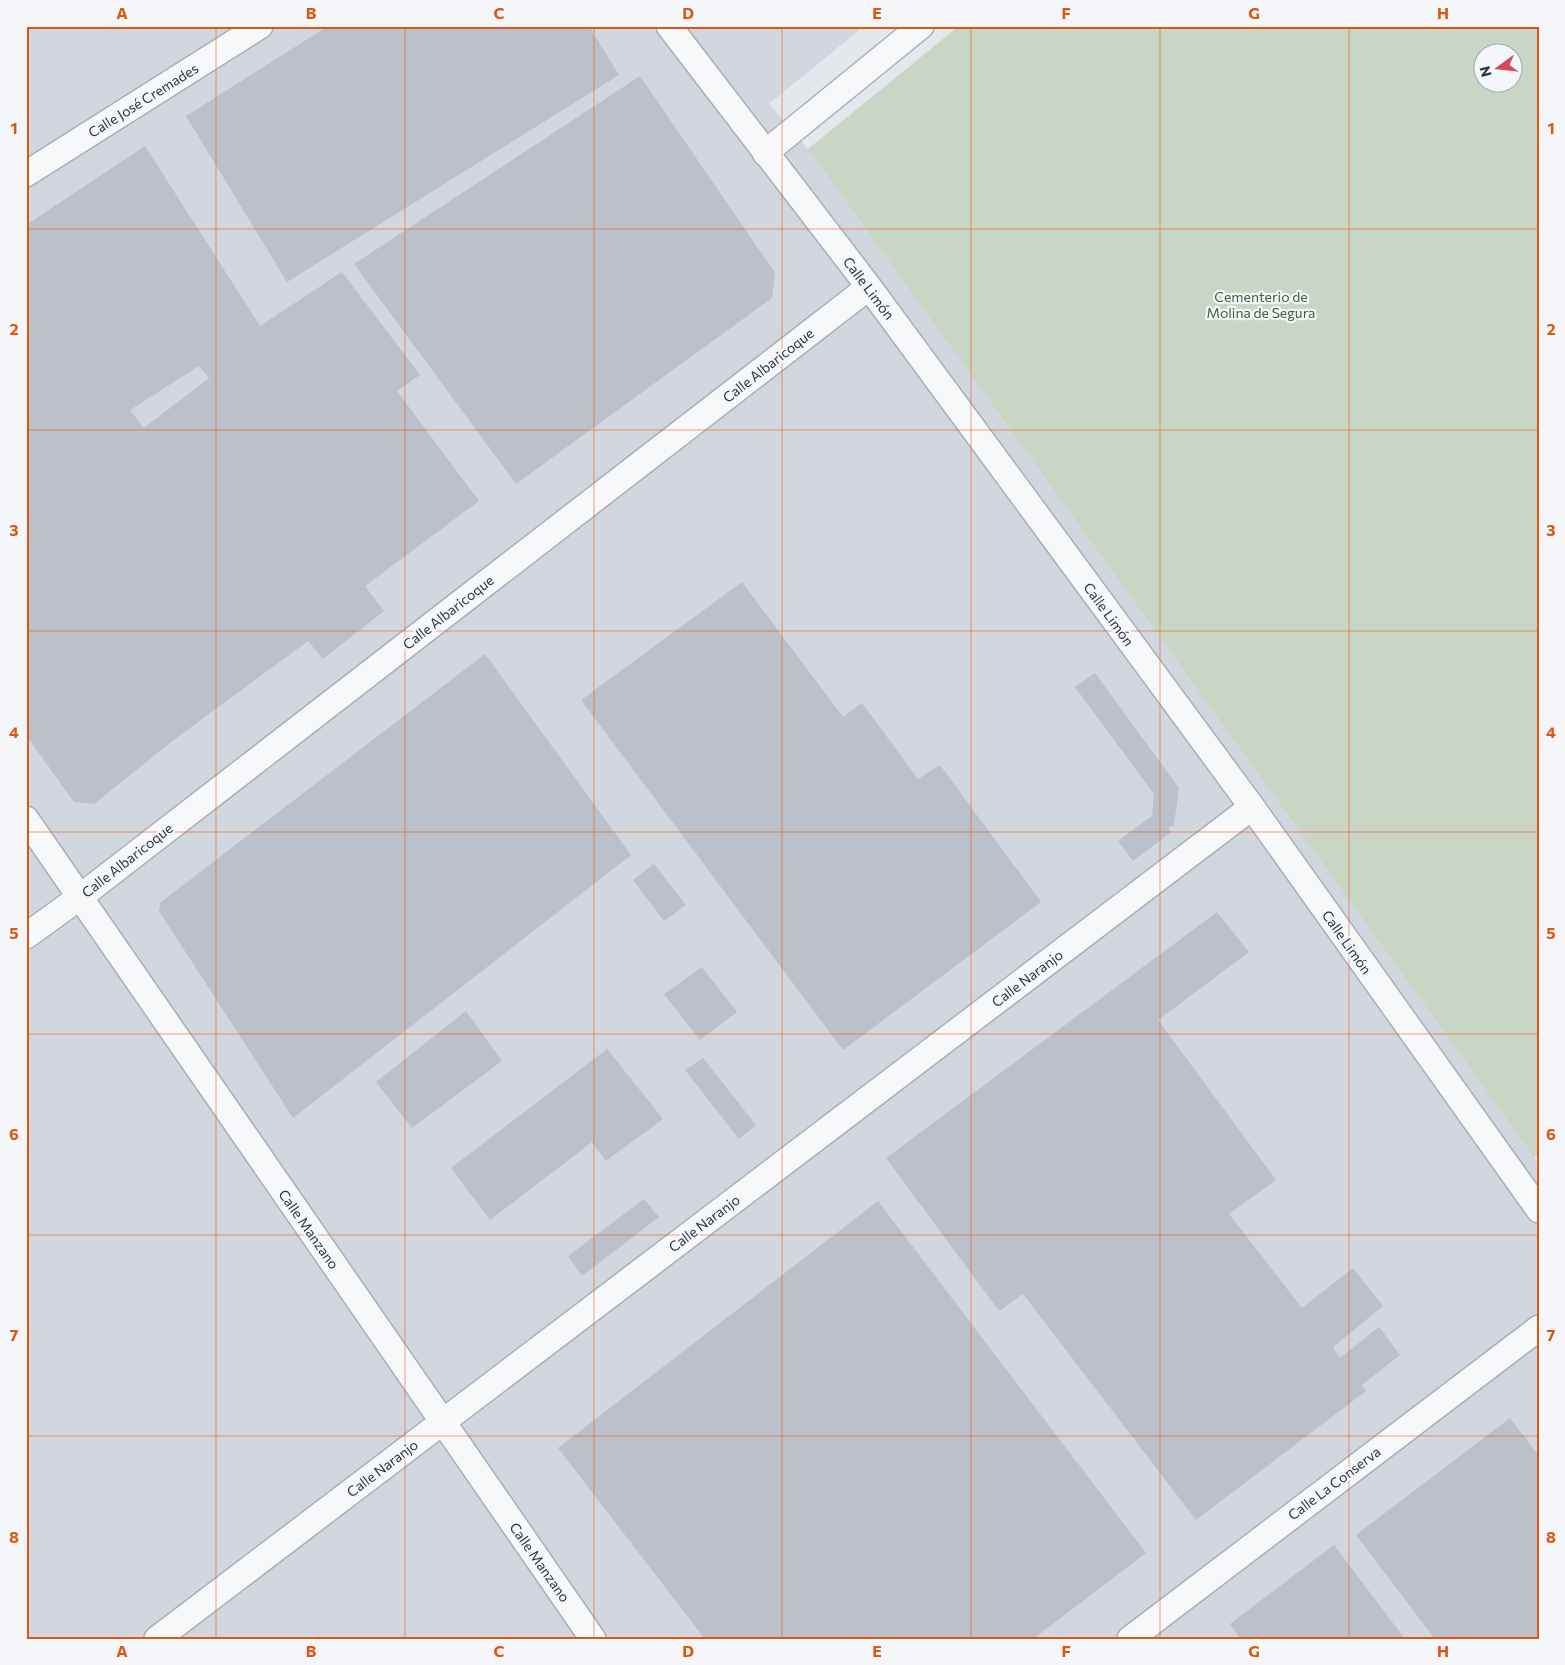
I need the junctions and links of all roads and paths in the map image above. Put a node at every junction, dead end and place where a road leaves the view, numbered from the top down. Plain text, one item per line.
1 (260, 26) edge
2 (669, 26) edge
3 (921, 26) edge
4 (765, 153) junction
5 (26, 174) edge
6 (869, 287) junction
7 (1252, 808) junction
8 (26, 819) edge
9 (80, 897) junction
10 (26, 936) edge
11 (1539, 1210) edge
12 (1539, 1328) edge
13 (442, 1422) junction
14 (157, 1639) edge
15 (593, 1639) edge
16 (1130, 1639) edge

1 - 5 street, Calle José Cremades
2 - 4 street, Calle Limón
3 - 4 street
4 - 6 street, Calle Limón
6 - 7 street, Calle Limón
6 - 9 street, Calle Albaricoque
7 - 11 street, Calle Limón
7 - 13 street, Calle Naranjo
8 - 9 street, Calle Manzano
9 - 10 street, Calle Albaricoque
9 - 13 street, Calle Manzano
12 - 16 street, Calle La Conserva
13 - 14 street, Calle Naranjo
13 - 15 street, Calle Manzano

